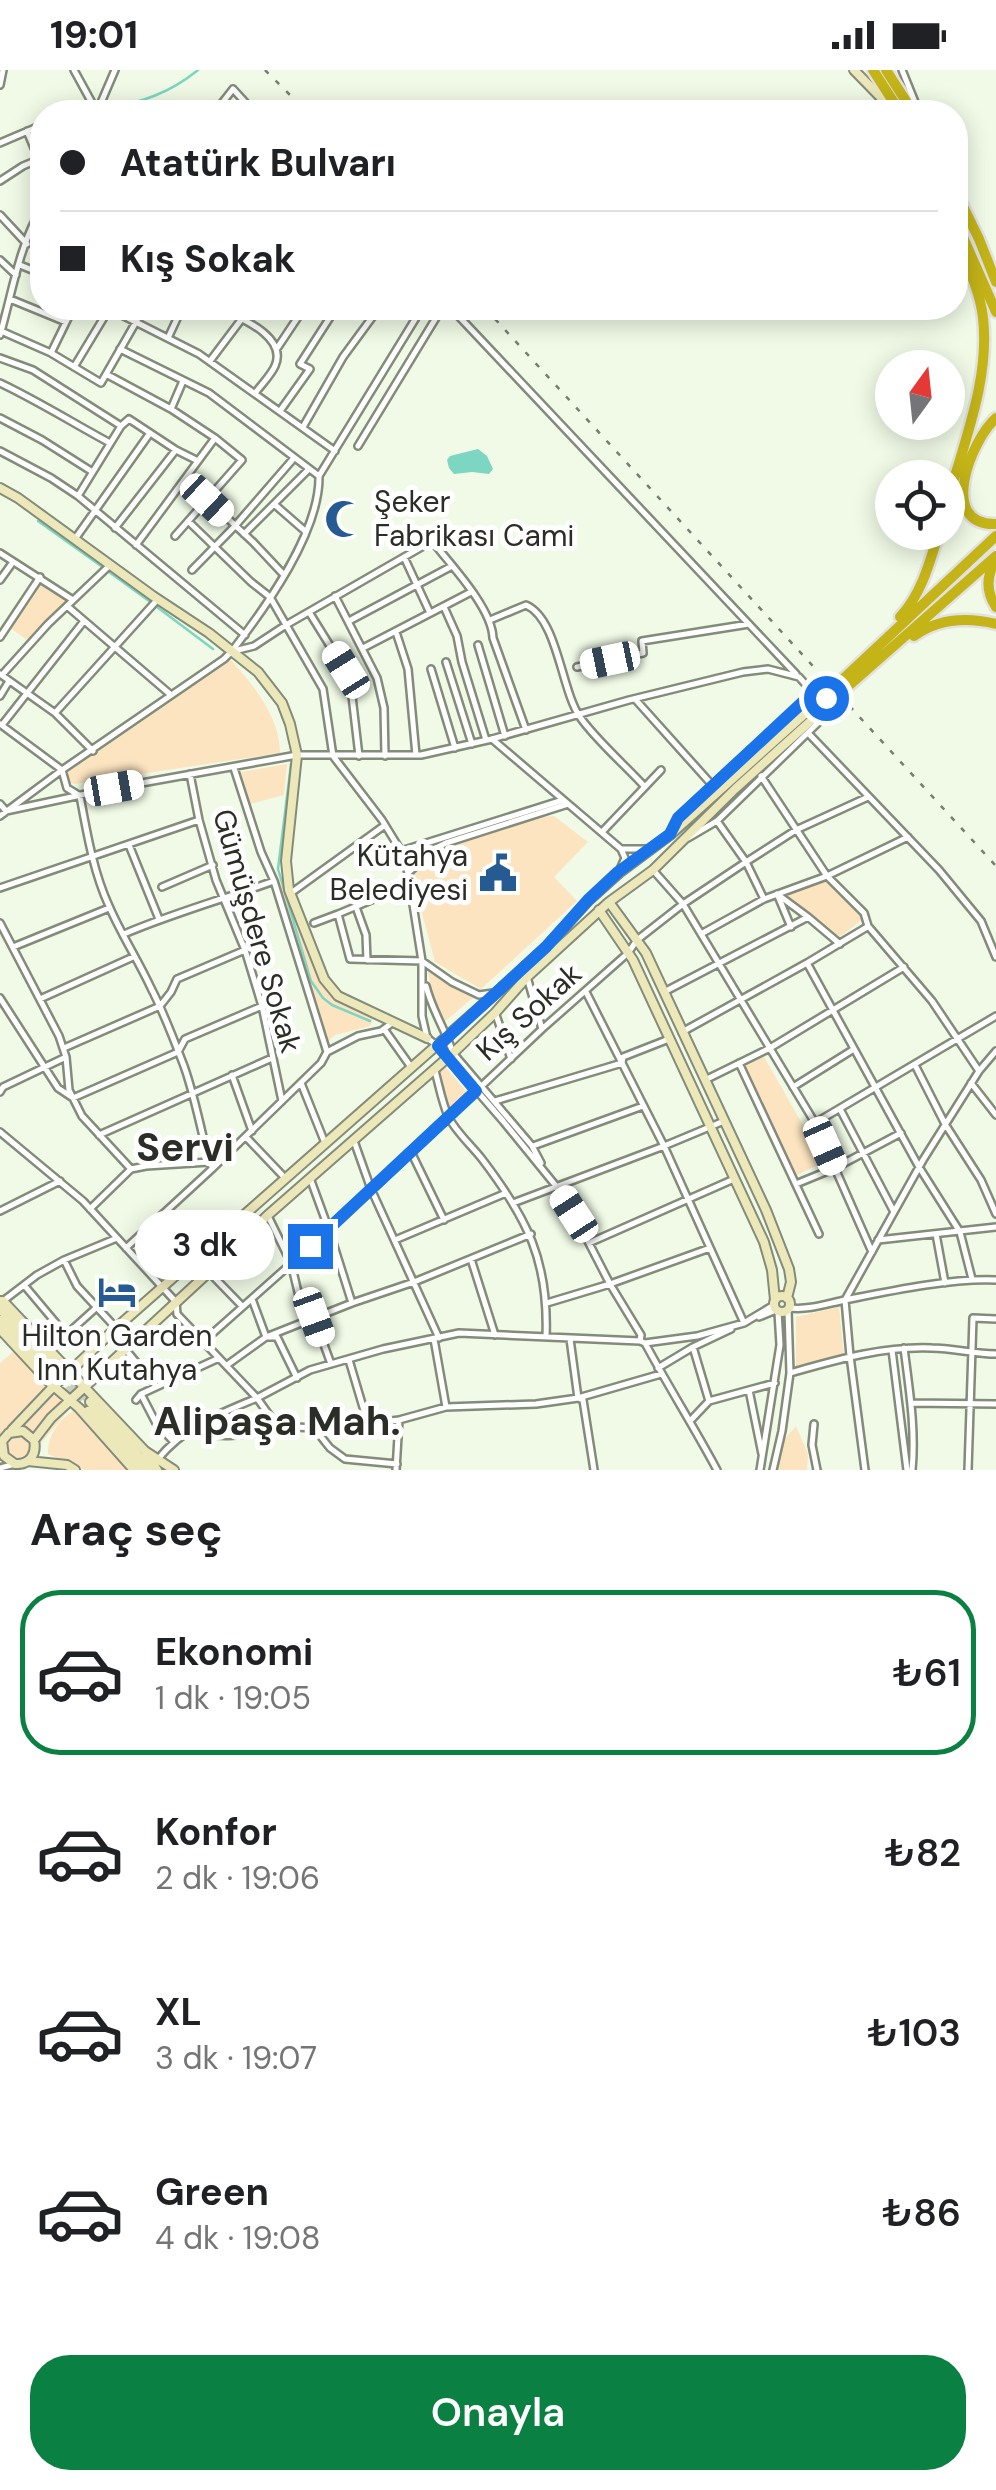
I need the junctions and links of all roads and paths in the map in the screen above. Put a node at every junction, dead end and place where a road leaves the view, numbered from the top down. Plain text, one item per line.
1 (2, 70) edge
2 (74, 70) edge
3 (115, 70) edge
4 (854, 70) edge
5 (873, 70) edge
6 (886, 70) edge
7 (902, 70) edge
8 (0, 84) edge
9 (90, 100) edge
10 (102, 100) edge
11 (224, 100) edge
12 (242, 100) edge
13 (885, 100) edge
14 (891, 100) edge
15 (907, 100) edge
16 (912, 100) edge
17 (30, 130) edge
18 (27, 131) junction
19 (30, 138) edge
20 (1, 140) edge
21 (30, 164) edge
22 (0, 181) edge
23 (968, 211) edge
24 (0, 215) edge
25 (968, 216) edge
26 (30, 233) edge
27 (26, 244) junction
28 (968, 248) edge
29 (996, 262) edge
30 (2, 264) edge
31 (20, 265) junction
32 (30, 269) edge
33 (968, 270) edge
34 (17, 275) junction
35 (996, 282) edge
36 (10, 299) junction
37 (30, 307) edge
38 (996, 312) edge
39 (61, 320) edge
40 (102, 320) edge
41 (132, 320) edge
42 (176, 320) edge
43 (241, 320) edge
44 (244, 320) edge
45 (296, 320) edge
46 (328, 320) edge
47 (370, 320) edge
48 (415, 320) edge
49 (435, 320) edge
50 (462, 320) edge
51 (66, 322) joint
52 (136, 322) junction
53 (1, 333) edge
54 (168, 338) junction
55 (278, 348) junction
56 (120, 349) junction
57 (51, 353) junction
58 (0, 358) edge
59 (210, 361) junction
60 (74, 367) junction
61 (106, 374) junction
62 (184, 379) junction
63 (0, 382) edge
64 (256, 394) junction
65 (171, 409) junction
66 (280, 411) junction
67 (0, 418) edge
68 (996, 418) edge
69 (121, 426) junction
70 (302, 427) junction
71 (150, 433) junction
72 (215, 438) junction
73 (110, 443) junction
74 (358, 446) dead end
75 (176, 450) junction
76 (335, 451) junction
77 (0, 452) edge
78 (294, 458) junction
79 (959, 460) edge
80 (198, 461) junction
81 (310, 468) junction
82 (92, 471) junction
83 (318, 476) junction
84 (0, 488) edge
85 (78, 496) junction
86 (207, 500) junction
87 (274, 504) junction
88 (95, 510) junction
89 (188, 521) junction
90 (996, 524) edge
91 (236, 526) junction
92 (116, 528) junction
93 (305, 531) junction
94 (244, 534) junction
95 (175, 536) dead end
96 (996, 536) edge
97 (75, 540) junction
98 (136, 545) junction
99 (214, 546) junction
100 (932, 550) edge
101 (0, 553) edge
102 (404, 557) junction
103 (996, 558) edge
104 (14, 561) junction
105 (110, 564) junction
106 (452, 566) junction
107 (192, 570) dead end
108 (284, 576) junction
109 (40, 578) junction
110 (0, 580) edge
111 (418, 586) junction
112 (471, 592) junction
113 (335, 596) junction
114 (270, 597) junction
115 (158, 599) junction
116 (73, 600) junction
117 (67, 606) junction
118 (444, 607) junction
119 (996, 607) edge
120 (309, 612) junction
121 (431, 614) junction
122 (490, 620) junction
123 (0, 621) edge
124 (348, 621) junction
125 (84, 622) junction
126 (749, 624) junction
127 (996, 624) edge
128 (286, 625) junction
129 (8, 626) junction
130 (396, 632) junction
131 (244, 635) junction
132 (0, 637) edge
133 (478, 645) dead end
134 (114, 648) junction
135 (363, 648) junction
136 (232, 651) junction
137 (446, 662) dead end
138 (578, 667) dead end
139 (431, 669) dead end
140 (1, 674) edge
141 (798, 677) junction
142 (9, 682) junction
143 (843, 685) junction
144 (808, 686) dead end
145 (27, 694) junction
146 (0, 696) edge
147 (172, 696) junction
148 (636, 699) junction
149 (55, 712) junction
150 (578, 715) junction
151 (1, 725) edge
152 (526, 730) junction
153 (808, 733) junction
154 (504, 736) junction
155 (489, 740) junction
156 (472, 744) junction
157 (455, 748) junction
158 (93, 751) junction
159 (297, 755) junction
160 (333, 756) junction
161 (359, 756) junction
162 (385, 756) junction
163 (416, 756) junction
164 (234, 768) junction
165 (62, 770) junction
166 (661, 770) dead end
167 (190, 774) junction
168 (761, 776) junction
169 (713, 786) junction
170 (645, 787) junction
171 (80, 796) junction
172 (868, 797) junction
173 (566, 802) junction
174 (0, 804) edge
175 (3, 814) edge
176 (199, 820) junction
177 (717, 820) junction
178 (385, 826) junction
179 (796, 830) junction
180 (602, 832) junction
181 (670, 834) junction
182 (908, 837) junction
183 (680, 842) junction
184 (129, 846) junction
185 (621, 849) junction
186 (649, 849) junction
187 (401, 852) junction
188 (92, 857) junction
189 (746, 862) junction
190 (213, 865) junction
191 (652, 870) junction
192 (618, 872) junction
193 (408, 873) junction
194 (827, 876) junction
195 (274, 881) junction
196 (410, 884) junction
197 (162, 887) dead end
198 (0, 888) edge
199 (291, 893) junction
200 (776, 894) junction
201 (764, 899) junction
202 (223, 900) junction
203 (588, 900) junction
204 (608, 902) junction
205 (683, 904) junction
206 (356, 907) junction
207 (109, 908) junction
208 (599, 911) junction
209 (338, 914) junction
210 (808, 917) junction
211 (159, 919) junction
212 (0, 923) edge
213 (314, 923) dead end
214 (868, 926) junction
215 (791, 927) junction
216 (124, 934) junction
217 (700, 934) junction
218 (637, 940) junction
219 (840, 944) junction
220 (13, 947) junction
221 (245, 950) junction
222 (628, 952) junction
223 (133, 957) junction
224 (996, 957) edge
225 (366, 960) junction
226 (422, 961) junction
227 (807, 963) junction
228 (719, 965) junction
229 (904, 967) junction
230 (527, 977) junction
231 (424, 978) junction
232 (586, 992) junction
233 (664, 992) junction
234 (496, 993) junction
235 (0, 998) edge
236 (40, 999) junction
237 (740, 1000) junction
238 (160, 1006) junction
239 (262, 1006) junction
240 (833, 1010) junction
241 (495, 1013) junction
242 (996, 1016) edge
243 (388, 1026) junction
244 (542, 1029) junction
245 (682, 1032) junction
246 (448, 1037) junction
247 (427, 1038) junction
248 (668, 1038) junction
249 (958, 1039) junction
250 (438, 1046) junction
251 (64, 1048) junction
252 (770, 1048) junction
253 (855, 1049) junction
254 (996, 1051) edge
255 (178, 1052) junction
256 (328, 1052) junction
257 (450, 1055) junction
258 (66, 1056) junction
259 (272, 1058) junction
260 (511, 1059) junction
261 (622, 1063) junction
262 (739, 1063) junction
263 (45, 1065) junction
264 (915, 1065) junction
265 (412, 1068) junction
266 (434, 1068) junction
267 (979, 1071) junction
268 (232, 1074) junction
269 (704, 1080) junction
270 (301, 1083) junction
271 (971, 1083) junction
272 (792, 1086) junction
273 (479, 1088) junction
274 (876, 1088) junction
275 (0, 1092) edge
276 (192, 1093) junction
277 (73, 1098) junction
278 (282, 1101) junction
279 (494, 1101) junction
280 (643, 1106) junction
281 (840, 1109) junction
282 (996, 1115) edge
283 (449, 1118) junction
284 (724, 1121) junction
285 (815, 1123) junction
286 (945, 1124) junction
287 (710, 1128) junction
288 (0, 1132) edge
289 (901, 1133) junction
290 (249, 1134) junction
291 (99, 1135) junction
292 (354, 1141) junction
293 (325, 1143) junction
294 (532, 1146) junction
295 (664, 1146) junction
296 (412, 1154) junction
297 (863, 1154) junction
298 (211, 1165) junction
299 (919, 1166) junction
300 (835, 1168) junction
301 (132, 1170) junction
302 (547, 1175) junction
303 (310, 1177) junction
304 (285, 1178) junction
305 (734, 1179) junction
306 (60, 1181) junction
307 (796, 1184) junction
308 (556, 1186) junction
309 (372, 1189) junction
310 (506, 1193) junction
311 (688, 1200) junction
312 (514, 1203) junction
313 (90, 1209) junction
314 (0, 1211) edge
315 (894, 1212) junction
316 (268, 1214) junction
317 (996, 1214) edge
318 (444, 1220) junction
319 (996, 1227) edge
320 (330, 1230) junction
321 (960, 1232) junction
322 (530, 1234) junction
323 (820, 1234) dead end
324 (936, 1234) junction
325 (117, 1238) junction
326 (395, 1240) junction
327 (878, 1240) junction
328 (589, 1242) junction
329 (126, 1248) junction
330 (710, 1248) junction
331 (872, 1252) junction
332 (471, 1259) junction
333 (64, 1260) junction
334 (292, 1263) junction
335 (209, 1272) junction
336 (972, 1279) junction
337 (996, 1280) edge
338 (414, 1282) junction
339 (945, 1283) junction
340 (610, 1284) junction
341 (24, 1285) junction
342 (163, 1288) junction
343 (252, 1298) junction
344 (846, 1300) junction
345 (176, 1302) junction
346 (352, 1303) junction
347 (548, 1303) junction
348 (1, 1304) edge
349 (782, 1305) junction
350 (97, 1307) junction
351 (243, 1307) junction
352 (314, 1317) junction
353 (996, 1319) edge
354 (0, 1320) edge
355 (305, 1321) junction
356 (744, 1323) junction
357 (116, 1328) junction
358 (0, 1329) edge
359 (494, 1335) junction
360 (266, 1337) junction
361 (546, 1337) junction
362 (436, 1338) junction
363 (570, 1339) junction
364 (204, 1341) junction
365 (642, 1342) junction
366 (693, 1347) junction
367 (904, 1348) junction
368 (124, 1349) junction
369 (892, 1350) junction
370 (972, 1354) junction
371 (996, 1354) edge
372 (850, 1356) junction
373 (219, 1358) junction
374 (349, 1360) junction
375 (331, 1364) junction
376 (227, 1366) junction
377 (71, 1370) junction
378 (659, 1371) junction
379 (790, 1373) junction
380 (297, 1378) junction
381 (775, 1383) junction
382 (54, 1386) junction
383 (156, 1386) junction
384 (84, 1388) junction
385 (750, 1390) junction
386 (256, 1398) junction
387 (578, 1398) junction
388 (70, 1400) junction
389 (709, 1401) junction
390 (911, 1402) junction
391 (970, 1403) junction
392 (996, 1404) edge
393 (446, 1407) junction
394 (398, 1420) junction
395 (691, 1420) junction
396 (368, 1424) junction
397 (814, 1424) dead end
398 (278, 1426) junction
399 (314, 1428) junction
400 (188, 1431) junction
401 (9, 1433) junction
402 (34, 1440) junction
403 (173, 1440) junction
404 (1, 1444) edge
405 (145, 1451) junction
406 (158, 1458) junction
407 (763, 1459) junction
408 (28, 1462) junction
409 (16, 1464) junction
410 (46, 1466) edge
411 (396, 1467) edge
412 (0, 1468) edge
413 (75, 1470) edge
414 (134, 1470) edge
415 (142, 1470) edge
416 (154, 1470) edge
417 (174, 1470) edge
418 (594, 1470) edge
419 (717, 1470) edge
420 (760, 1470) edge
421 (772, 1470) edge
422 (816, 1470) edge
423 (865, 1470) edge
424 (909, 1470) edge
425 (968, 1470) edge

1 - 8 street
2 - 9 street
3 - 10 street
4 - 13 main road
5 - 14 highway
6 - 15 highway
7 - 16 street
11 - 12 street
17 - 18 street
18 - 19 street
18 - 20 street
21 - 22 street
23 - 29 highway
24 - 27 street
25 - 35 highway
26 - 27 street
27 - 31 street
28 - 38 highway
30 - 34 street
31 - 32 street
31 - 34 street
33 - 79 highway
34 - 36 street
36 - 37 street
36 - 53 street
39 - 51 street
40 - 60 street
41 - 52 street
42 - 54 street
43 - 59 street
44 - 55 street
45 - 55 street
46 - 66 street
47 - 70 street
48 - 76 street
49 - 74 street
50 - 126 street
51 - 57 street
52 - 54 street
52 - 56 street
53 - 57 street
54 - 59 street
55 - 64 street
56 - 61 street
56 - 62 street
57 - 60 street
58 - 69 street
59 - 64 street
60 - 61 street
61 - 65 street
62 - 65 street
62 - 78 street
63 - 73 street
64 - 66 street
65 - 72 street
66 - 70 street
67 - 82 street
68 - 90 highway
69 - 71 street
69 - 73 street
70 - 76 street
71 - 75 street
71 - 88 street
72 - 80 street
72 - 86 street
73 - 82 street
75 - 80 street
75 - 92 street
76 - 83 street
77 - 85 street
78 - 81 street
78 - 91 street
80 - 98 street
81 - 83 street
81 - 87 street
82 - 85 street
83 - 93 street
84 - 97 main road
85 - 88 street
86 - 89 street
86 - 91 street
87 - 93 street
87 - 94 street
88 - 92 street
88 - 97 street
89 - 95 street
89 - 99 street
91 - 94 street
91 - 99 street
92 - 98 street
93 - 108 street
94 - 108 street
96 - 143 highway
97 - 105 main road
98 - 131 street
99 - 107 street
99 - 114 street
100 - 143 highway
101 - 104 street
102 - 106 street
102 - 111 street
102 - 113 street
103 - 119 highway
103 - 143 highway
104 - 109 street
104 - 110 street
105 - 115 main road
105 - 116 street
106 - 111 street
106 - 112 street
108 - 114 street
109 - 116 street
109 - 129 street
111 - 121 street
111 - 124 street
112 - 118 street
112 - 122 street
113 - 120 street
113 - 124 street
114 - 128 street
114 - 131 street
115 - 134 street
115 - 136 main road
116 - 117 street
117 - 125 street
117 - 140 street
118 - 121 street
118 - 155 street
120 - 128 street
120 - 161 street
121 - 130 street
122 - 150 street
122 - 152 street
123 - 129 street
124 - 135 street
125 - 134 street
125 - 145 street
126 - 138 street
126 - 141 street
127 - 143 highway
128 - 136 street
128 - 160 street
129 - 132 street
130 - 135 street
130 - 163 street
131 - 136 street
133 - 154 street
134 - 147 street
134 - 149 street
135 - 162 street
136 - 147 street
136 - 159 main road
137 - 156 street
139 - 157 street
140 - 142 street
141 - 144 street
141 - 148 street
142 - 145 street
142 - 146 street
145 - 149 street
145 - 151 street
147 - 158 street
148 - 150 street
148 - 169 street
149 - 158 street
150 - 152 street
150 - 170 street
151 - 165 street
152 - 154 street
153 - 168 street
153 - 169 street
153 - 172 street
154 - 155 street
155 - 156 street
155 - 173 street
156 - 157 street
157 - 163 street
158 - 165 street
159 - 160 street
159 - 164 street
159 - 199 main road
160 - 161 street
160 - 178 street
161 - 162 street
162 - 163 street
164 - 167 street
164 - 195 street
165 - 171 street
165 - 175 street
166 - 170 street
167 - 171 street
167 - 176 street, Gümüşdere Sokak
168 - 177 street
168 - 179 street
169 - 181 street
170 - 180 street
171 - 175 street
171 - 188 street
172 - 179 street, Kış Sokak
172 - 182 street
173 - 180 street
173 - 187 street
173 - 193 street
174 - 175 street
176 - 184 street
176 - 190 street, Gümüşdere Sokak
177 - 183 street
177 - 189 street
178 - 187 street
178 - 199 street
179 - 189 street, Kış Sokak
179 - 194 street
180 - 185 street
181 - 183 main road
181 - 186 main road
182 - 194 street
182 - 224 street
183 - 191 main road
184 - 188 street
184 - 211 street
185 - 186 street
185 - 192 street
186 - 192 main road
187 - 193 street
188 - 198 street
188 - 207 street
189 - 201 street
189 - 205 street, Kış Sokak
190 - 197 street
190 - 202 street, Gümüşdere Sokak
191 - 204 main road
191 - 205 street
192 - 203 main road
193 - 196 street
194 - 200 street
194 - 214 street
195 - 202 street
195 - 256 street
196 - 206 street
196 - 226 street
199 - 243 main road
200 - 201 street
200 - 210 street
200 - 215 street
201 - 217 street
202 - 211 street
202 - 221 street, Gümüşdere Sokak
203 - 208 main road
203 - 234 main road
204 - 208 main road
204 - 218 main road
205 - 217 street
205 - 218 street, Kış Sokak
206 - 209 street
206 - 225 street
207 - 216 street
207 - 220 street
208 - 222 main road
208 - 230 main road
209 - 213 street
209 - 225 street
210 - 215 street
210 - 219 street
211 - 216 street
212 - 220 street
214 - 219 street
214 - 229 street
215 - 228 street
216 - 223 street
217 - 228 street
218 - 222 street, Kış Sokak
218 - 233 main road
219 - 227 street
220 - 236 street
221 - 238 street
221 - 239 street, Gümüşdere Sokak
222 - 232 street, Kış Sokak
222 - 248 main road
223 - 236 street
223 - 238 street
225 - 226 street
226 - 231 street
226 - 234 street
227 - 237 street
227 - 240 street
228 - 233 street
228 - 237 street
229 - 240 street
229 - 249 street
230 - 241 main road
230 - 244 street
231 - 246 street
231 - 247 street
232 - 244 street, Kış Sokak
232 - 261 street
233 - 245 main road
234 - 246 main road
235 - 263 street
236 - 251 street
237 - 245 street
237 - 252 street
238 - 251 street
238 - 255 street
239 - 255 street
239 - 259 street, Gümüşdere Sokak
240 - 252 street
240 - 253 street
241 - 257 main road
241 - 260 street
242 - 249 street
243 - 247 main road
243 - 256 street
243 - 265 street
244 - 260 street, Kış Sokak
245 - 269 main road
246 - 250 main road
246 - 257 street
247 - 250 street
248 - 261 street
248 - 287 main road
249 - 264 street
249 - 267 street
250 - 257 street
250 - 265 main road
251 - 258 street
252 - 262 street
252 - 272 street
253 - 272 street
253 - 274 street
254 - 267 street
255 - 276 street
255 - 277 street
256 - 270 street
257 - 266 main road
257 - 273 street
258 - 263 street
258 - 277 street
259 - 268 street
259 - 278 street, Gümüşdere Sokak
260 - 273 street, Kış Sokak
261 - 279 street
261 - 280 street
262 - 269 street
262 - 307 street
263 - 275 street
263 - 277 street
264 - 274 street
264 - 286 street
265 - 293 main road
266 - 283 street
266 - 292 main road
267 - 271 street
268 - 276 street
268 - 290 street
269 - 284 main road
270 - 278 street
270 - 293 street
271 - 282 street
271 - 286 street
272 - 285 street
273 - 279 street
273 - 283 street, Kış Sokak
273 - 302 street
274 - 281 street
274 - 289 street
276 - 291 street
276 - 298 street
277 - 291 street
278 - 290 street
279 - 294 street
280 - 294 street
280 - 295 street
281 - 285 street
281 - 297 street
283 - 296 street, Kış Sokak
283 - 310 street
284 - 287 street
284 - 349 main road
285 - 300 street
286 - 299 street
286 - 317 street
287 - 295 street
287 - 305 main road
288 - 306 street
289 - 297 street
289 - 299 street
290 - 298 street
290 - 304 street
291 - 301 street
292 - 303 main road
292 - 309 street
293 - 304 main road
294 - 302 street
295 - 308 street
295 - 311 street
296 - 309 street, Kış Sokak
296 - 318 street
297 - 300 street
297 - 315 street
298 - 301 street
298 - 329 street
299 - 315 street
299 - 321 street
300 - 307 street
300 - 331 street
301 - 313 street
302 - 308 street
303 - 316 main road
303 - 320 street
304 - 342 main road
305 - 311 street
305 - 349 main road
306 - 313 street
306 - 314 street
307 - 323 street
308 - 312 street
308 - 328 street
309 - 320 street, Kış Sokak
309 - 326 street
310 - 312 street
310 - 318 street
311 - 328 street
311 - 330 street
312 - 322 street
313 - 325 street
315 - 327 street
316 - 334 street
316 - 335 main road
318 - 326 street
319 - 321 street
320 - 334 street, Kış Sokak
320 - 346 street
321 - 324 street
321 - 336 street
322 - 332 street
322 - 347 street
324 - 327 street
324 - 339 street
325 - 329 street
325 - 333 street
326 - 338 street
327 - 331 street
328 - 340 street
329 - 342 street
330 - 340 street
330 - 356 street
331 - 344 street
332 - 338 street
332 - 359 street
333 - 341 street
333 - 350 street
334 - 343 street, Kış Sokak
334 - 355 street
335 - 345 main road
335 - 351 street
336 - 337 street
336 - 339 street
338 - 346 street
338 - 362 street
339 - 344 street
340 - 347 street
340 - 365 street
341 - 348 street
341 - 350 street
342 - 345 street
342 - 357 main road
343 - 351 street, Kış Sokak
343 - 360 street
344 - 349 street
344 - 372 street
345 - 364 street
345 - 368 main road
346 - 352 street
347 - 361 street
348 - 354 main road
348 - 377 main road
349 - 356 street
349 - 379 street
349 - 381 street
350 - 357 street
351 - 364 street, Kış Sokak
352 - 355 street
352 - 375 street
353 - 370 street
355 - 360 street
356 - 365 street
356 - 366 street
357 - 377 main road
358 - 382 main road
359 - 361 street
359 - 362 street
360 - 376 street
360 - 380 street
361 - 363 street
362 - 374 street
362 - 393 street
363 - 365 street
363 - 387 street
364 - 373 street
365 - 378 street
366 - 378 street
366 - 389 street
367 - 369 street
367 - 370 street
367 - 390 street
368 - 383 street
368 - 384 main road
369 - 372 street
369 - 424 street
370 - 371 street
370 - 391 street
372 - 379 street
372 - 423 street
373 - 376 street
373 - 383 street
374 - 375 street
374 - 396 street
375 - 380 street
376 - 386 street
377 - 382 main road
377 - 384 main road
378 - 387 street
378 - 395 street
379 - 421 street
380 - 386 street
381 - 385 street
381 - 407 street
382 - 388 main road
382 - 401 main road
383 - 403 street
384 - 388 main road
384 - 405 main road
385 - 389 street
385 - 407 street
386 - 398 street
386 - 400 street
387 - 393 street
387 - 418 street
388 - 402 main road
388 - 414 main road
389 - 395 street
390 - 391 street
390 - 424 street
391 - 392 street
391 - 425 street
393 - 394 street
394 - 396 street
394 - 411 street
395 - 419 street
396 - 399 street
397 - 422 street
398 - 399 street
398 - 400 street
399 - 411 street
400 - 403 street
401 - 402 main road
401 - 404 main road
402 - 408 main road
403 - 406 street
404 - 409 main road
405 - 406 main road
405 - 416 main road
406 - 417 main road
407 - 420 street
408 - 409 main road
408 - 410 main road
409 - 412 street
410 - 413 main road
415 - 416 main road

